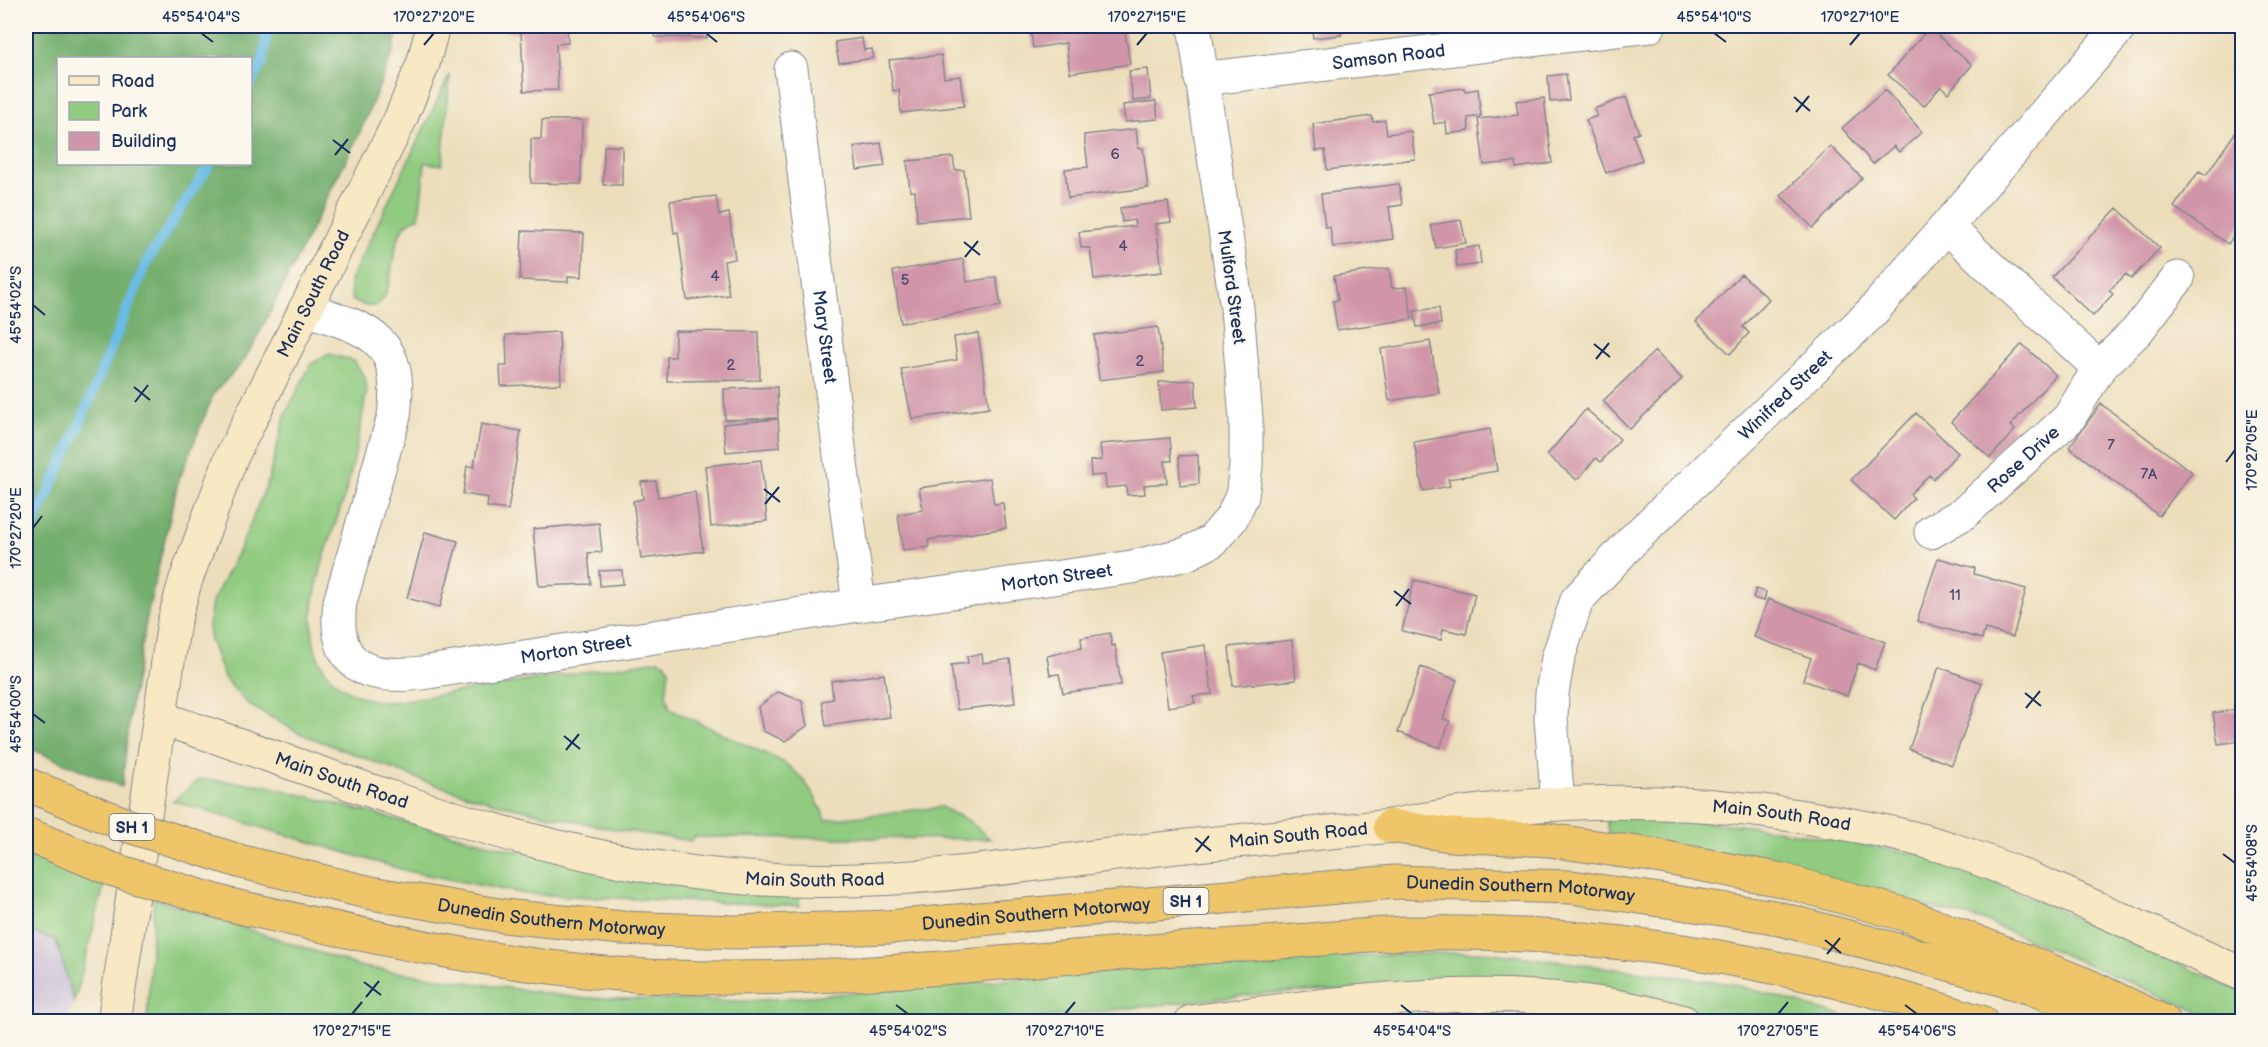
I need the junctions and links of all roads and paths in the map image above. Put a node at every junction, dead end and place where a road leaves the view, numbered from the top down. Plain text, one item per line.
1 (433, 26) edge
2 (1194, 26) edge
3 (1649, 26) edge
4 (2121, 26) edge
5 (791, 69) dead end
6 (1201, 79) junction
7 (1947, 227) junction
8 (2178, 278) dead end
9 (305, 309) junction
10 (2099, 368) junction
11 (1931, 532) dead end
12 (1212, 541) joint
13 (859, 605) junction
14 (160, 718) junction
15 (26, 784) edge
16 (1558, 804) junction
17 (1390, 826) junction
18 (26, 834) edge
19 (1803, 972) junction
20 (2242, 975) edge
21 (114, 1022) edge
22 (1191, 1022) edge
23 (1684, 1022) edge
24 (1926, 1022) edge
25 (1981, 1022) edge
26 (2119, 1022) edge
27 (2164, 1022) edge

1 - 9 main road, Main South Road
2 - 6 street, Mulford Street
3 - 6 street, Samson Road
4 - 7 street, Winifred Street
5 - 13 street, Mary Street
6 - 12 street, Mulford Street
7 - 10 street
7 - 16 street, Winifred Street
8 - 10 street, Rose Drive
9 - 13 street, Morton Street
9 - 14 main road, Main South Road
10 - 11 street, Rose Drive
12 - 13 street, Morton Street
14 - 17 main road, Main South Road
14 - 21 main road, Main South Road
15 - 26 highway, Dunedin Southern Motorway / SH 1, bridge
16 - 17 main road, Main South Road
16 - 20 main road, Main South Road
17 - 27 highway
18 - 19 highway, SH 1, bridge
19 - 24 highway
19 - 25 highway, SH 1
22 - 23 main road

